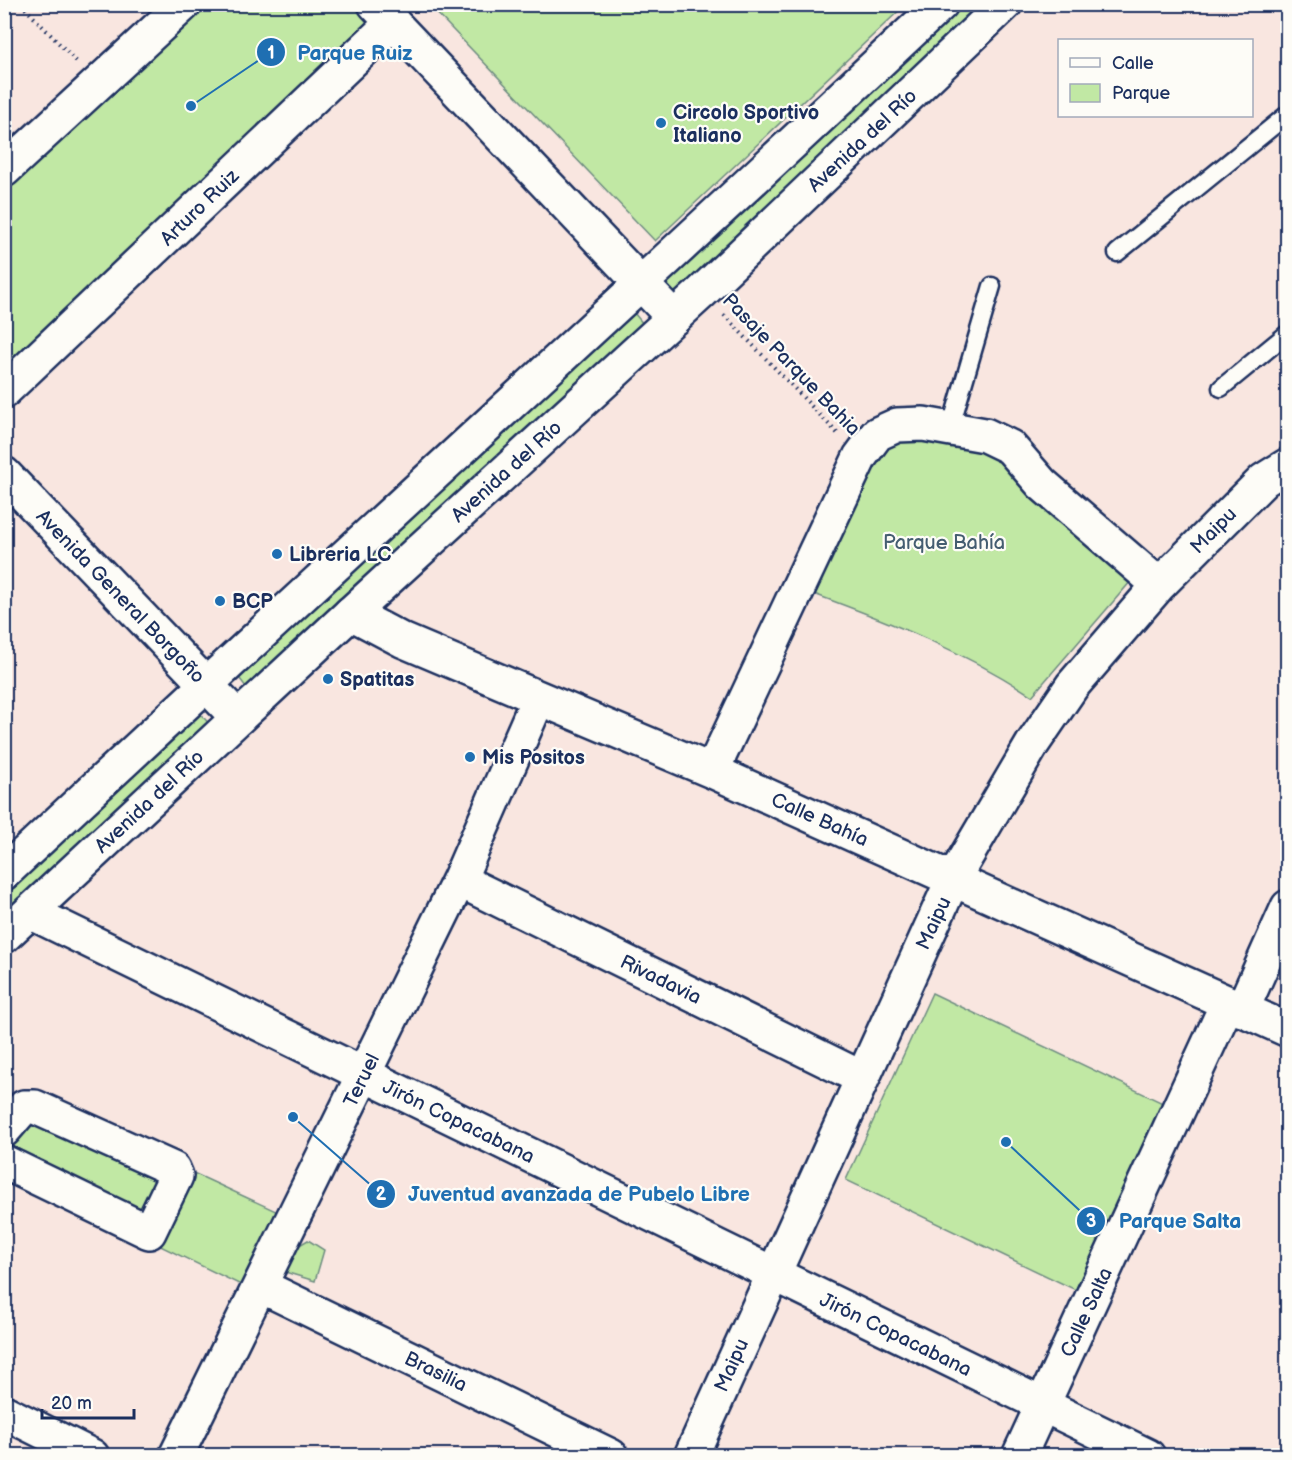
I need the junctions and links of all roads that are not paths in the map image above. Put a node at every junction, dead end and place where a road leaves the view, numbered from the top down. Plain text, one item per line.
1 (184, 4) edge
2 (941, 4) edge
3 (1005, 4) edge
4 (384, 13) edge
5 (1287, 114) edge
6 (4, 170) edge
7 (1117, 253) dead end
8 (643, 284) junction
9 (992, 286) dead end
10 (674, 318) junction
11 (1287, 333) edge
12 (1221, 388) dead end
13 (4, 391) edge
14 (950, 429) junction
15 (1287, 465) edge
16 (4, 474) edge
17 (1159, 585) junction
18 (351, 613) junction
19 (205, 684) junction
20 (538, 699) junction
21 (238, 718) junction
22 (712, 771) junction
23 (4, 873) edge
24 (953, 879) junction
25 (459, 880) junction
26 (1287, 907) edge
27 (30, 912) junction
28 (4, 936) edge
29 (1235, 1007) junction
30 (1287, 1030) edge
31 (364, 1074) junction
32 (862, 1078) junction
33 (4, 1130) edge
34 (8, 1170) edge
35 (773, 1274) junction
36 (261, 1286) junction
37 (1043, 1405) junction
38 (4, 1412) edge
39 (92, 1455) edge
40 (176, 1455) edge
41 (611, 1455) edge
42 (691, 1455) edge
43 (1019, 1455) edge
44 (1148, 1455) edge

1 - 6 street
2 - 8 street
3 - 10 street, Avenida del Río
4 - 8 street
4 - 13 street, Arturo Ruiz
5 - 7 lane
8 - 10 street
8 - 19 street
9 - 14 lane
10 - 18 street, Avenida del Río
11 - 12 lane
14 - 17 street
14 - 22 street
15 - 17 street, Maipu
16 - 19 street, Avenida General Borgoño
17 - 24 street, Maipu
18 - 20 street, Calle Bahía
18 - 21 street, Avenida del Río
19 - 21 street, Avenida General Borgoño
19 - 23 street
20 - 22 street, Calle Bahía
20 - 25 street, Teruel
21 - 27 street, Avenida del Río
22 - 24 street, Calle Bahía
24 - 29 street, Calle Bahía
24 - 32 street, Maipu
25 - 31 street, Teruel
25 - 32 street, Rivadavia
26 - 29 street, Calle Salta
27 - 28 street, Avenida del Río
27 - 31 street, Jirón Copacabana
29 - 30 street, Calle Bahía
29 - 37 street, Calle Salta
31 - 35 street, Jirón Copacabana
31 - 36 street, Teruel
32 - 35 street, Maipu
33 - 34 street
35 - 37 street, Jirón Copacabana
35 - 42 street, Maipu
36 - 40 street, Teruel
36 - 41 street, Brasilia
37 - 43 street, Calle Salta
37 - 44 street, Jirón Copacabana
38 - 39 street

